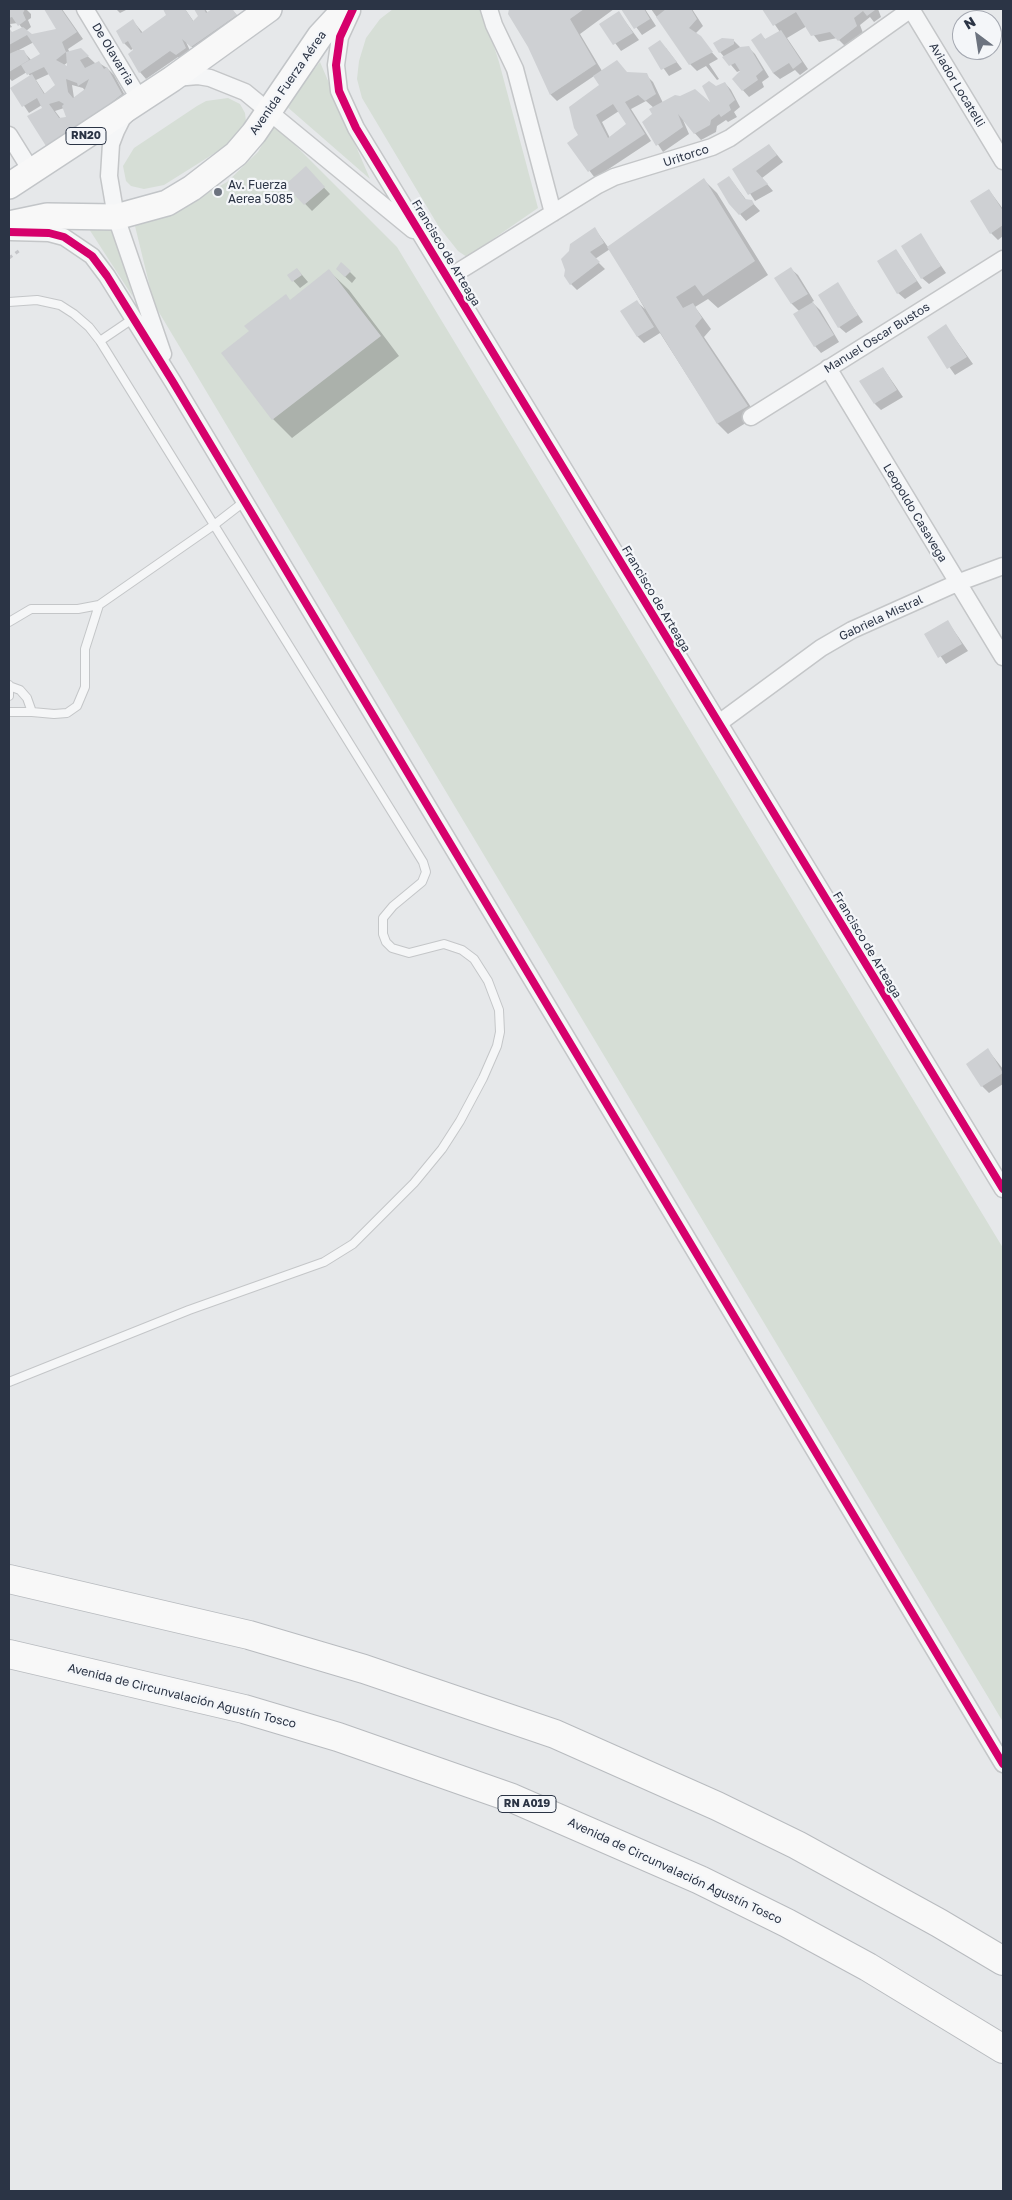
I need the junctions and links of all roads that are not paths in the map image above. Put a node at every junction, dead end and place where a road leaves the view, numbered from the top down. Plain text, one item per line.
1 (85, 9) edge
2 (268, 9) edge
3 (345, 9) edge
4 (353, 9) edge
5 (489, 9) edge
6 (911, 9) edge
7 (172, 79) junction
8 (140, 100) junction
9 (271, 111) junction
10 (9, 134) edge
11 (1003, 161) edge
12 (32, 172) junction
13 (9, 186) edge
14 (553, 213) junction
15 (116, 217) junction
16 (9, 224) edge
17 (9, 232) edge
18 (424, 239) junction
19 (1003, 259) edge
20 (448, 278) junction
21 (9, 302) edge
22 (134, 318) junction
23 (100, 341) junction
24 (828, 368) junction
25 (173, 382) junction
26 (751, 417) dead end
27 (245, 501) junction
28 (214, 525) junction
29 (1003, 566) edge
30 (957, 583) junction
31 (99, 605) junction
32 (9, 622) edge
33 (1003, 657) edge
34 (9, 686) edge
35 (9, 696) edge
36 (9, 712) edge
37 (32, 712) junction
38 (719, 723) junction
39 (1003, 1189) edge
40 (9, 1382) edge
41 (9, 1579) edge
42 (9, 1654) edge
43 (1003, 1764) edge
44 (1003, 1962) edge
45 (1003, 2049) edge

1 - 8 street, De Olavarria
2 - 7 main road, RN20
3 - 9 main road, Avenida Fuerza Aérea
4 - 18 street, Francisco de Arteaga
5 - 14 street
6 - 11 street, Aviador Locatelli
6 - 14 street, Uritorco
7 - 8 main road, RN20
7 - 9 street, Francisco de Arteaga
8 - 12 main road, RN20
8 - 15 street
9 - 15 main road, Avenida Fuerza Aérea
9 - 18 street, Francisco de Arteaga
10 - 12 street
12 - 13 main road, RN20
14 - 20 street, Uritorco
15 - 16 main road, Avenida Fuerza Aérea
15 - 25 street
17 - 22 street
18 - 20 street, Francisco de Arteaga
19 - 24 street, Manuel Oscar Bustos
20 - 38 street, Francisco de Arteaga
21 - 23 lane
22 - 23 lane
22 - 25 street
23 - 28 lane
24 - 26 street, Manuel Oscar Bustos
24 - 30 street, Leopoldo Casavega
25 - 27 street
27 - 28 lane
27 - 43 street
28 - 31 lane
28 - 40 lane
29 - 30 street, Gabriela Mistral
30 - 33 street, Leopoldo Casavega
30 - 38 street, Gabriela Mistral
31 - 32 lane
31 - 37 lane
34 - 35 lane
34 - 37 lane
36 - 37 lane
38 - 39 street, Francisco de Arteaga
41 - 44 highway
42 - 45 highway, Avenida de Circunvalación Agustín Tosco / RN A019

